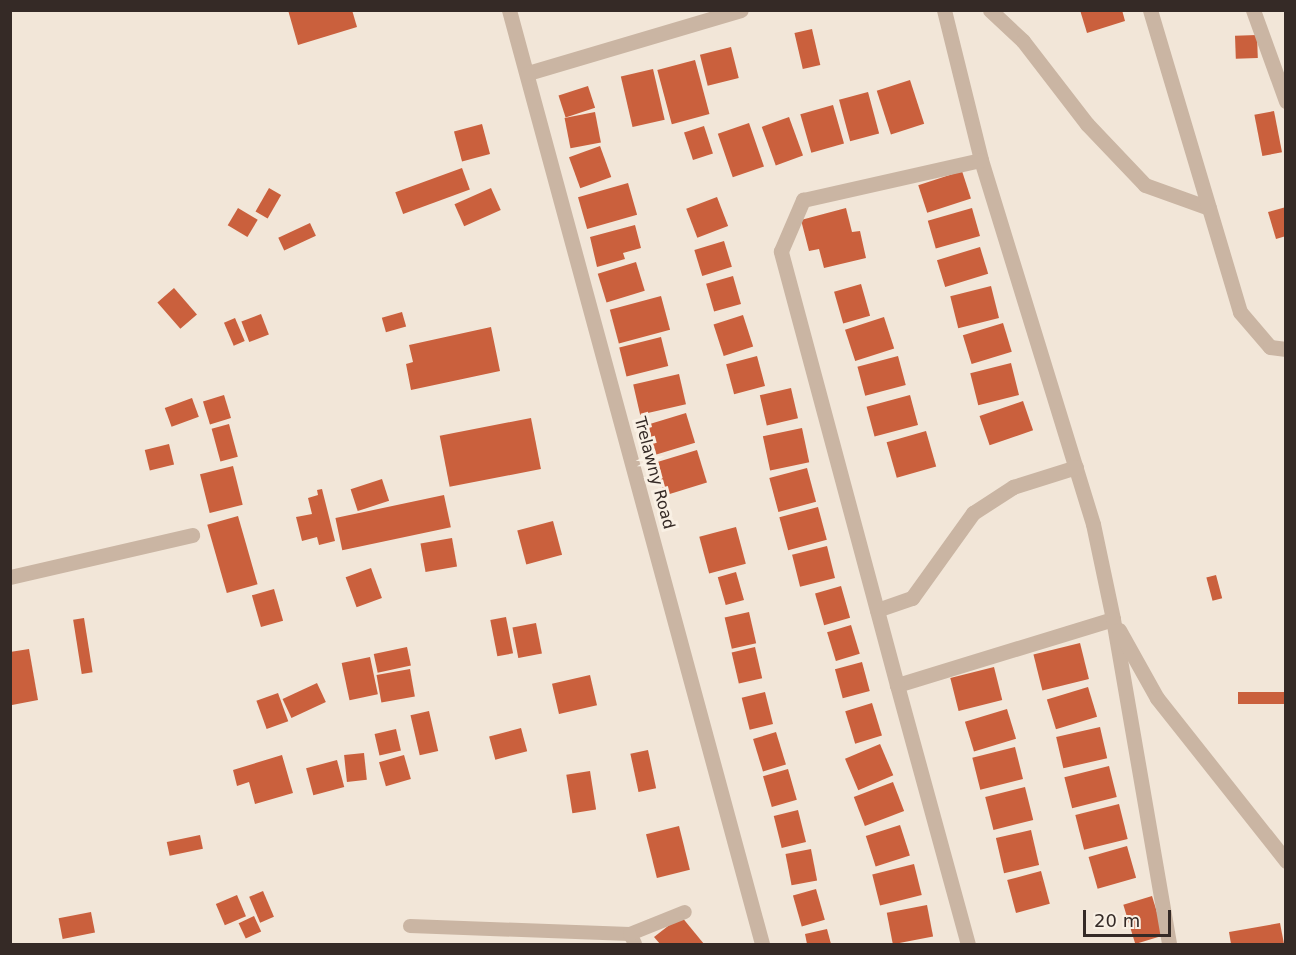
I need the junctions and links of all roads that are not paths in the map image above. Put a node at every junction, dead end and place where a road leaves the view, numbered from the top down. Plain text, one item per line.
1 (509, 10) edge
2 (741, 10) edge
3 (944, 10) edge
4 (990, 10) edge
5 (1150, 10) edge
6 (1253, 10) edge
7 (528, 73) junction
8 (1286, 100) edge
9 (981, 160) junction
10 (1209, 208) junction
11 (1286, 349) edge
12 (1076, 467) junction
13 (192, 535) dead end
14 (10, 577) edge
15 (877, 610) junction
16 (1113, 619) junction
17 (897, 685) junction
18 (1286, 861) edge
19 (685, 912) dead end
20 (410, 926) dead end
21 (632, 939) edge
22 (762, 945) edge
23 (968, 945) edge
24 (1169, 945) edge

1 - 7 street, Trelawny Road
2 - 7 street
3 - 9 street
4 - 10 street
5 - 10 street
6 - 8 street
7 - 22 street, Trelawny Road
9 - 12 street
9 - 15 street
10 - 11 street
12 - 15 street
12 - 16 street
13 - 14 street
15 - 17 street
16 - 17 street
16 - 18 street
16 - 24 street
17 - 23 street
19 - 21 lane
20 - 21 lane

